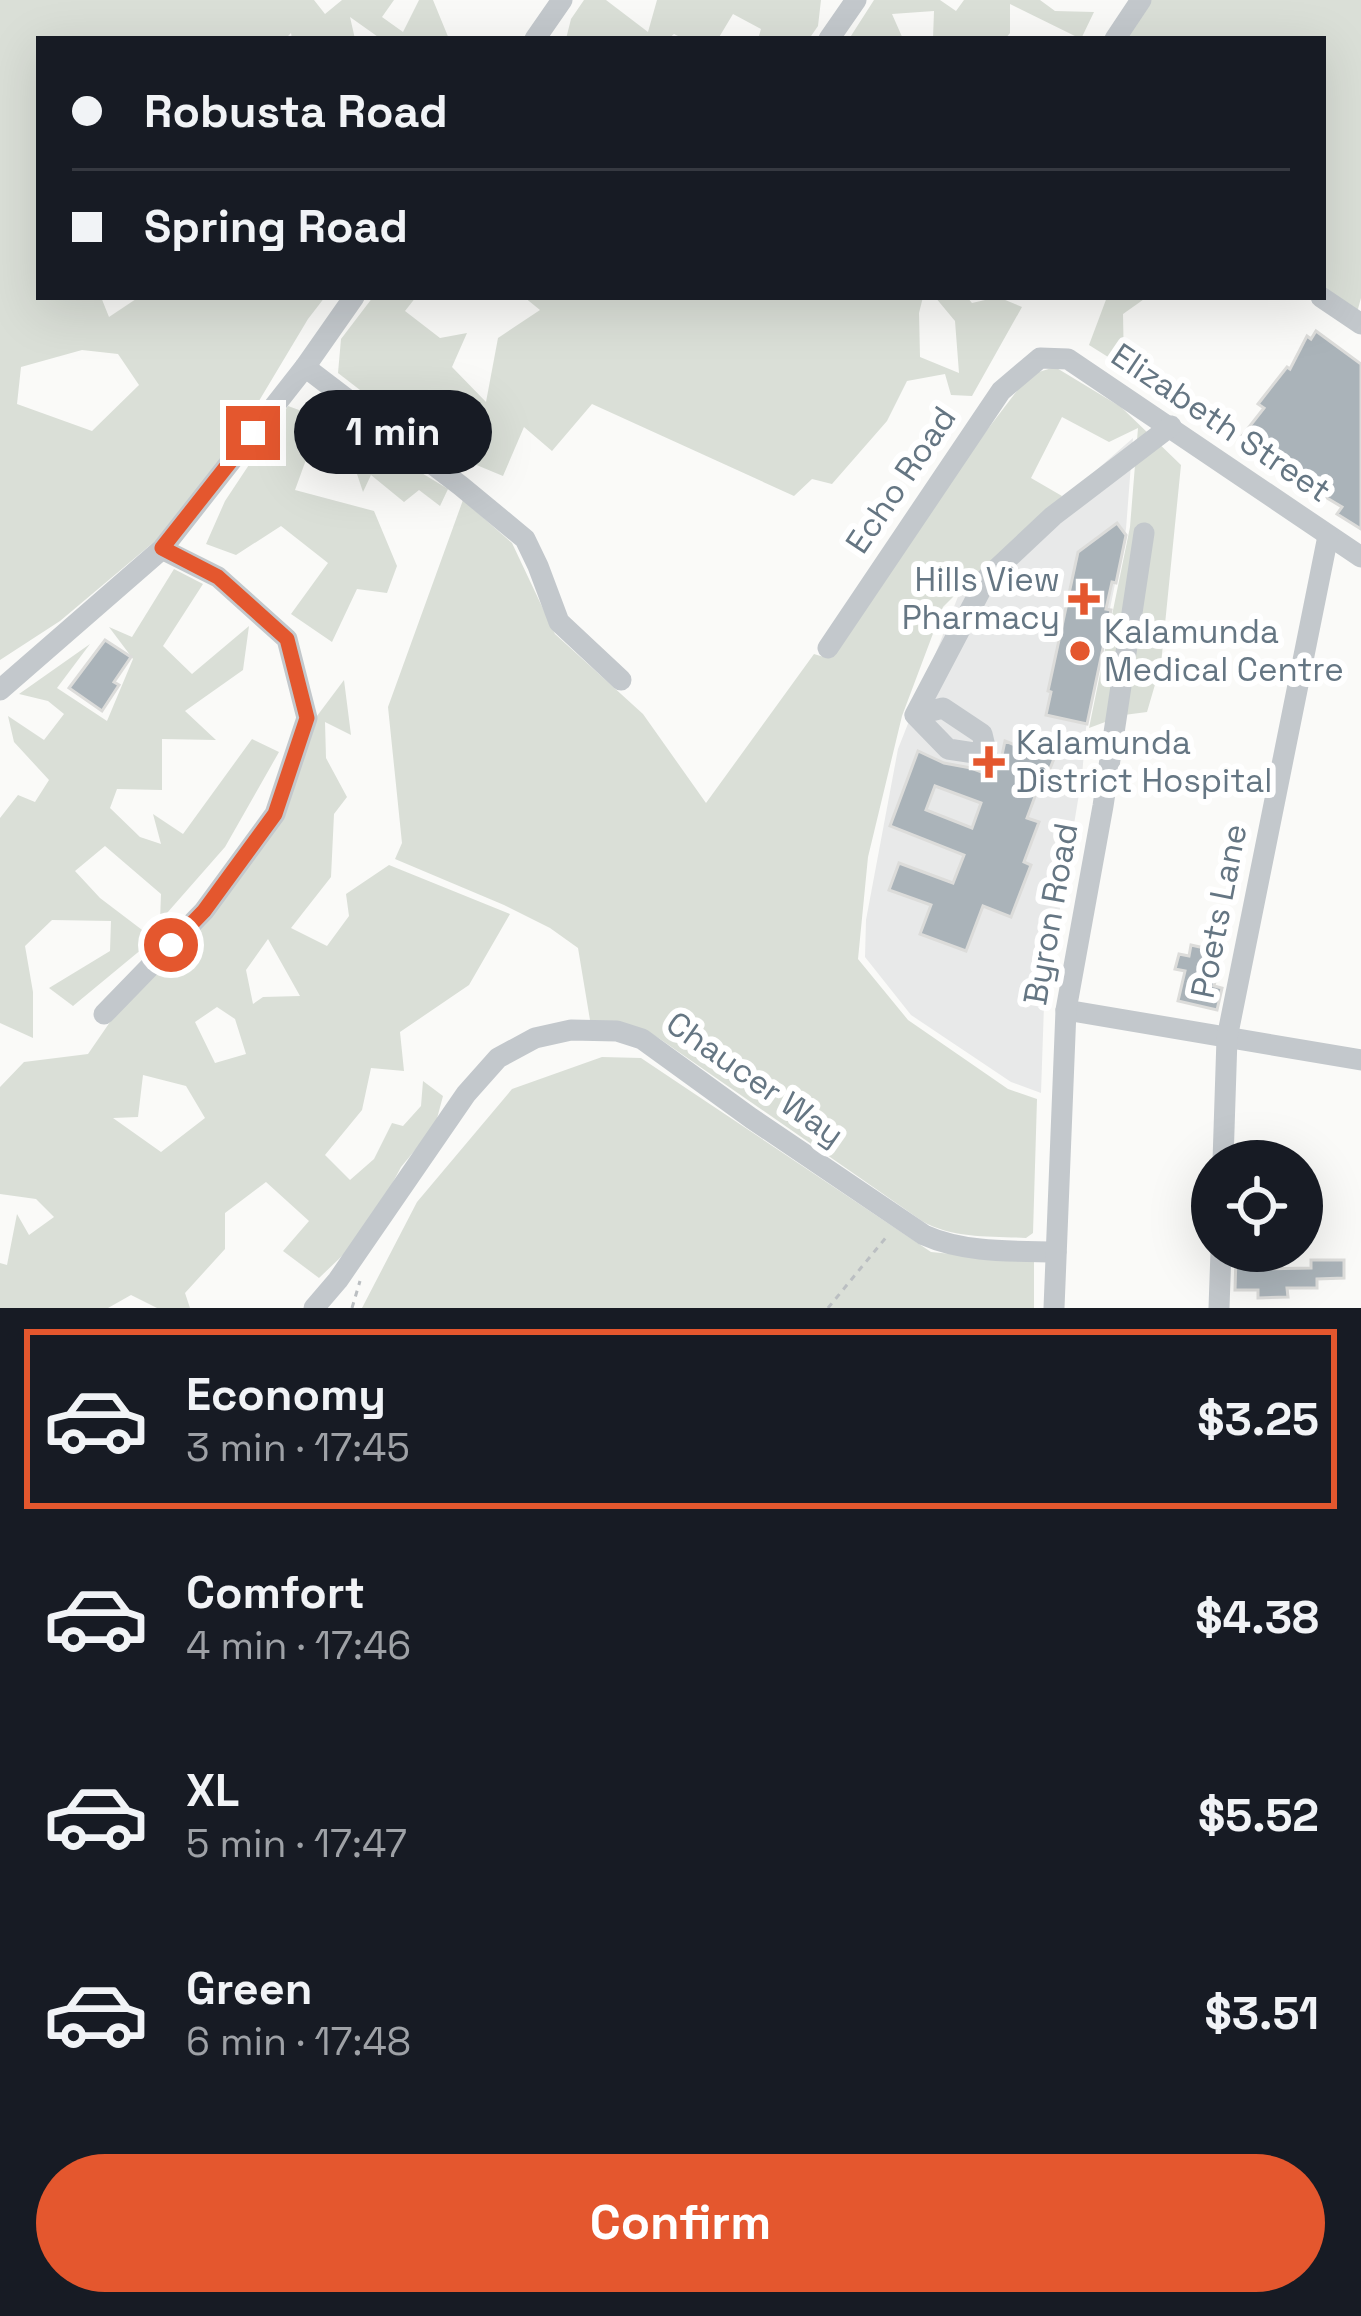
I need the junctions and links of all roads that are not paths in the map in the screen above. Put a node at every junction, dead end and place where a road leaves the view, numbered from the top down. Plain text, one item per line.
1 (562, 0) edge
2 (856, 0) edge
3 (1141, 0) edge
4 (537, 36) edge
5 (831, 36) edge
6 (1117, 36) edge
7 (352, 300) edge
8 (1325, 300) edge
9 (1361, 324) edge
10 (1040, 358) joint
11 (305, 367) junction
12 (1171, 426) junction
13 (1144, 533) dead end
14 (1328, 536) junction
15 (162, 548) junction
16 (1361, 556) edge
17 (828, 648) dead end
18 (621, 680) dead end
19 (0, 690) edge
20 (915, 715) dead end
21 (1066, 1010) junction
22 (104, 1014) dead end
23 (1227, 1038) junction
24 (1361, 1060) edge
25 (1224, 1140) edge
26 (1056, 1252) junction
27 (1220, 1272) edge
28 (314, 1308) edge
29 (1054, 1308) edge
30 (1219, 1308) edge

1 - 4 street
2 - 5 street
3 - 6 street
7 - 11 street
8 - 9 street
10 - 12 street, Elizabeth Street
10 - 17 street, Echo Road
11 - 15 street
11 - 18 street
12 - 14 street, Elizabeth Street
12 - 20 street
13 - 21 street, Byron Road
14 - 16 street, Elizabeth Street
14 - 23 street, Poets Lane
15 - 19 street
15 - 22 street
21 - 23 street
21 - 26 street, Byron Road
23 - 24 street
23 - 25 street, Poets Lane
26 - 28 street, Chaucer Way
26 - 29 street, Byron Road
27 - 30 street

